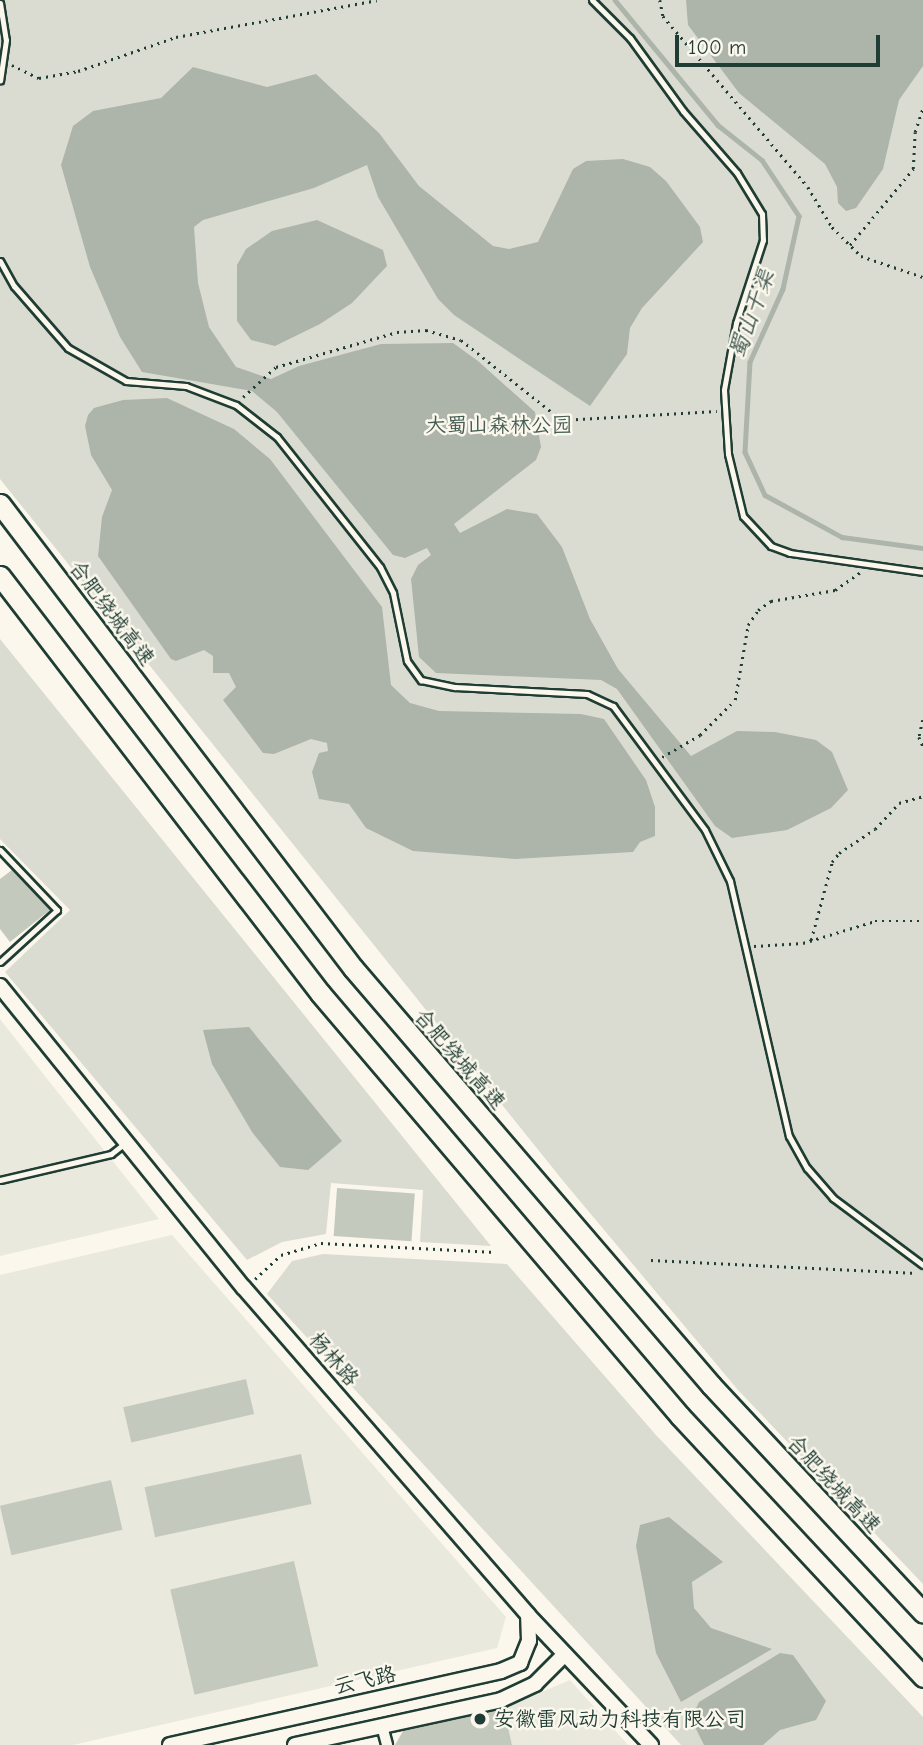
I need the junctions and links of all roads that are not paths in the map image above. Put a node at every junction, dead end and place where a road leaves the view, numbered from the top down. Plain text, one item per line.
1 (592, 0) edge
2 (0, 3) edge
3 (0, 81) edge
4 (0, 261) edge
5 (0, 504) edge
6 (923, 572) edge
7 (0, 576) edge
8 (0, 850) edge
9 (0, 962) edge
10 (0, 986) edge
11 (126, 1143) junction
12 (0, 1180) edge
13 (923, 1265) edge
14 (923, 1612) edge
15 (528, 1615) junction
16 (565, 1654) junction
17 (923, 1677) edge
18 (382, 1726) junction
19 (170, 1745) edge
20 (295, 1745) edge
21 (387, 1745) edge
22 (651, 1745) edge

1 - 6 lane
2 - 3 lane
4 - 13 lane
5 - 14 highway, 合肥绕城高速
7 - 17 highway
8 - 9 lane
10 - 11 street, 杨林路
11 - 12 lane
11 - 15 street, 杨林路
15 - 16 street, 杨林路
15 - 19 street, 云飞路
16 - 18 street
16 - 22 street, 杨林路
18 - 20 street
18 - 21 street

